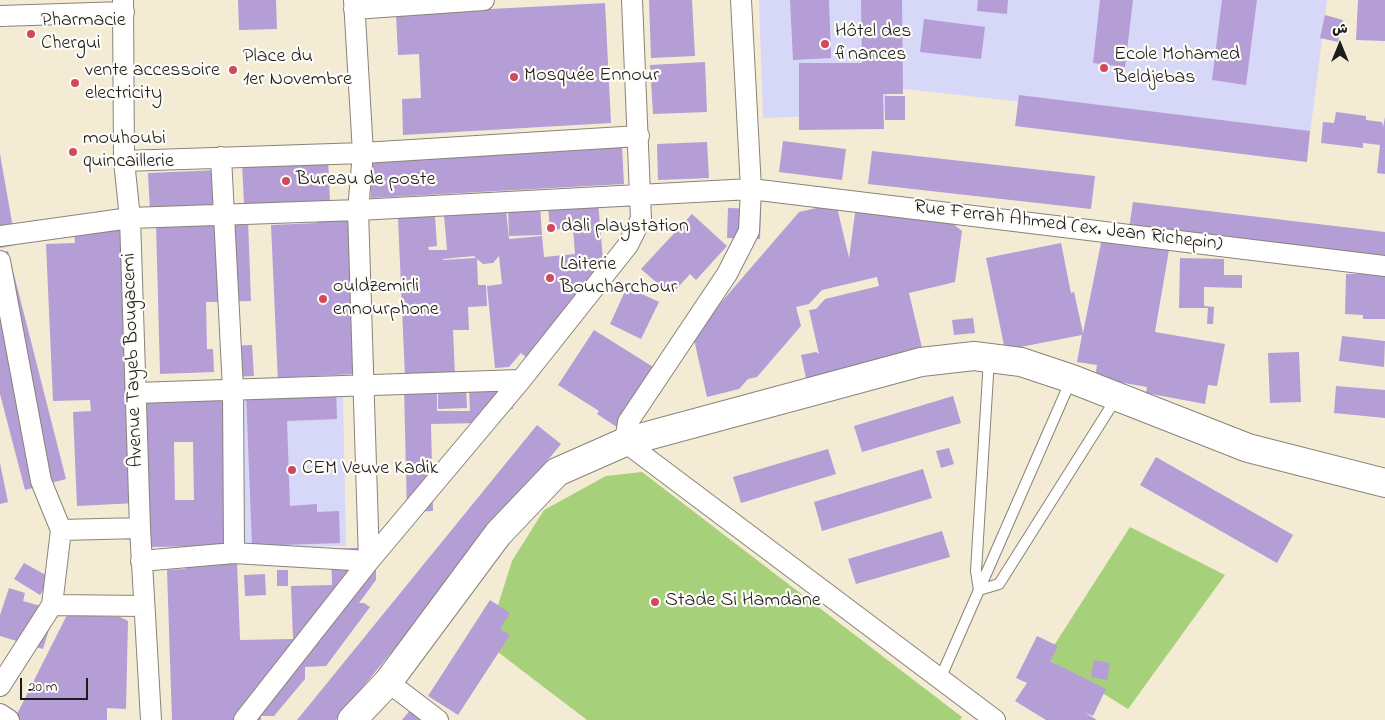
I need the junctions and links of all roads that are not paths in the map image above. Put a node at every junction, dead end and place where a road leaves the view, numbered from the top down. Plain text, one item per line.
1 (484, 0) edge
2 (632, 0) edge
3 (741, 0) edge
4 (354, 5) edge
5 (124, 6) edge
6 (0, 16) edge
7 (639, 136) junction
8 (363, 153) junction
9 (221, 157) junction
10 (124, 161) junction
11 (751, 189) junction
12 (641, 195) junction
13 (358, 210) junction
14 (224, 216) junction
15 (130, 218) junction
16 (0, 236) edge
17 (0, 261) edge
18 (1385, 266) edge
19 (989, 358) junction
20 (1072, 379) junction
21 (521, 380) junction
22 (363, 387) junction
23 (233, 389) junction
24 (136, 393) junction
25 (1117, 396) junction
26 (626, 442) junction
27 (1385, 482) edge
28 (140, 528) junction
29 (61, 530) junction
30 (234, 553) junction
31 (141, 561) junction
32 (369, 561) junction
33 (980, 590) junction
34 (52, 605) junction
35 (144, 606) junction
36 (7, 664) edge
37 (940, 679) junction
38 (388, 682) junction
39 (0, 686) edge
40 (0, 714) edge
41 (9, 720) edge
42 (151, 720) edge
43 (244, 720) edge
44 (352, 720) edge
45 (438, 720) edge
46 (995, 720) edge

1 - 4 street
2 - 7 street
3 - 11 street
4 - 8 street
5 - 6 street
5 - 10 street, Avenue Tayeb Bougacemi
7 - 8 street
7 - 12 street
8 - 9 street
8 - 13 street
9 - 10 street
9 - 14 street
10 - 15 street, Avenue Tayeb Bougacemi
11 - 12 street, Rue Ferrah Ahmed (ex. Jean Richepin)
11 - 18 street, Rue Ferrah Ahmed (ex. Jean Richepin)
11 - 26 street
12 - 13 street, Rue Ferrah Ahmed (ex. Jean Richepin)
12 - 21 street
13 - 14 street, Rue Ferrah Ahmed (ex. Jean Richepin)
13 - 22 street
14 - 15 street, Rue Ferrah Ahmed (ex. Jean Richepin)
14 - 23 street
15 - 16 street, Rue Ferrah Ahmed (ex. Jean Richepin)
15 - 24 street, Avenue Tayeb Bougacemi
17 - 29 street
19 - 20 main road
19 - 26 main road
19 - 33 lane
20 - 25 main road
20 - 33 lane
21 - 22 street
21 - 32 street
22 - 23 street
22 - 32 street
23 - 24 street
23 - 30 street
24 - 28 street, Avenue Tayeb Bougacemi
25 - 27 main road
25 - 33 lane
26 - 37 street
26 - 38 main road
28 - 29 street
28 - 31 street, Avenue Tayeb Bougacemi
29 - 34 street
30 - 31 street
30 - 32 street
31 - 35 street, Avenue Tayeb Bougacemi
32 - 43 street
33 - 37 lane
34 - 35 street
34 - 36 street
35 - 42 street, Avenue Tayeb Bougacemi
36 - 39 street
37 - 46 street
38 - 44 main road
38 - 45 street
40 - 41 street

